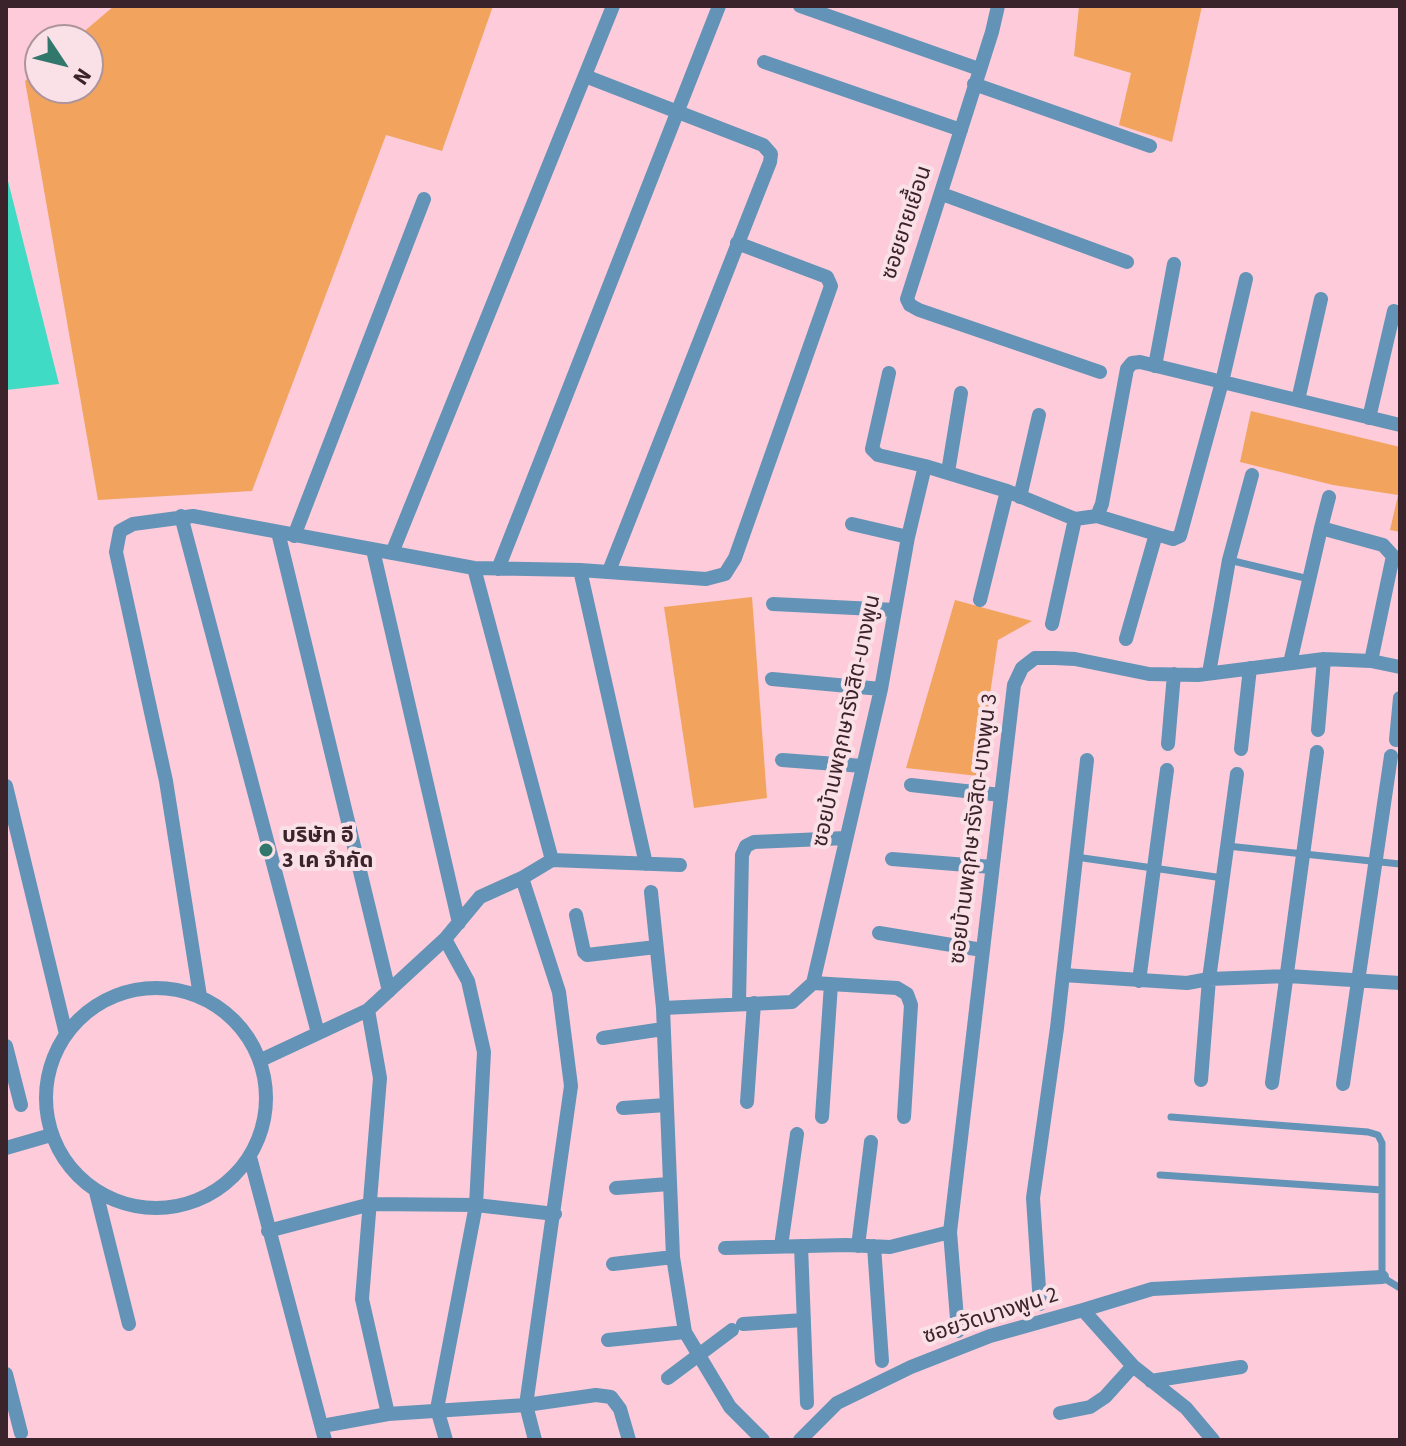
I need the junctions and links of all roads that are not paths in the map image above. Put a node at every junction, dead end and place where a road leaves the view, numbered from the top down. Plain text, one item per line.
1 (613, 6) edge
2 (719, 6) edge
3 (800, 6) edge
4 (998, 6) edge
5 (764, 62) dead end
6 (585, 76) junction
7 (977, 76) junction
8 (677, 112) junction
9 (961, 130) junction
10 (1150, 146) dead end
11 (942, 194) junction
12 (424, 199) dead end
13 (737, 243) junction
14 (1127, 262) dead end
15 (1174, 264) dead end
16 (1246, 279) dead end
17 (1321, 299) dead end
18 (1394, 311) dead end
19 (1155, 366) junction
20 (1100, 372) dead end
21 (889, 373) dead end
22 (1222, 382) junction
23 (961, 393) dead end
24 (1298, 400) junction
25 (1039, 415) dead end
26 (1369, 418) junction
27 (1400, 425) edge
28 (925, 466) junction
29 (948, 472) junction
30 (1252, 475) dead end
31 (1014, 494) junction
32 (1329, 497) dead end
33 (181, 516) junction
34 (1097, 516) junction
35 (1075, 519) junction
36 (852, 524) dead end
37 (1321, 528) junction
38 (278, 532) junction
39 (1156, 534) junction
40 (294, 536) junction
41 (908, 537) junction
42 (373, 550) junction
43 (392, 553) junction
44 (1229, 560) junction
45 (474, 568) junction
46 (498, 569) junction
47 (580, 570) junction
48 (609, 571) junction
49 (1309, 579) junction
50 (980, 600) dead end
51 (773, 604) dead end
52 (895, 610) junction
53 (1052, 624) dead end
54 (1126, 639) dead end
55 (1324, 659) junction
56 (1371, 661) junction
57 (1290, 663) junction
58 (1400, 667) edge
59 (1250, 668) junction
60 (1209, 673) junction
61 (1174, 674) junction
62 (772, 679) dead end
63 (881, 689) junction
64 (1400, 698) edge
65 (1318, 730) dead end
66 (1396, 740) dead end
67 (1168, 744) dead end
68 (1241, 749) dead end
69 (1317, 752) dead end
70 (1391, 756) dead end
71 (782, 760) dead end
72 (1087, 760) dead end
73 (863, 766) junction
74 (1167, 770) dead end
75 (1237, 774) dead end
76 (911, 785) dead end
77 (6, 786) edge
78 (1001, 795) junction
79 (846, 838) junction
80 (1227, 846) junction
81 (1303, 854) junction
82 (1076, 857) junction
83 (892, 859) dead end
84 (552, 860) junction
85 (1374, 861) junction
86 (646, 864) junction
87 (1400, 864) edge
88 (680, 865) dead end
89 (992, 867) junction
90 (1154, 868) junction
91 (522, 878) junction
92 (1223, 878) junction
93 (651, 892) dead end
94 (576, 915) dead end
95 (459, 923) junction
96 (879, 933) dead end
97 (445, 939) junction
98 (656, 947) junction
99 (982, 950) junction
100 (1063, 975) junction
101 (1288, 976) junction
102 (1209, 979) junction
103 (1360, 979) junction
104 (1139, 981) junction
105 (813, 983) junction
106 (1400, 983) edge
107 (831, 984) junction
108 (389, 991) junction
109 (200, 996) junction
110 (747, 1003) junction
111 (663, 1008) junction
112 (368, 1010) junction
113 (663, 1029) junction
114 (318, 1033) junction
115 (66, 1034) junction
116 (603, 1038) dead end
117 (6, 1046) edge
118 (261, 1060) junction
119 (1201, 1080) dead end
120 (1272, 1083) dead end
121 (1343, 1084) dead end
122 (747, 1102) dead end
123 (21, 1105) dead end
124 (666, 1105) junction
125 (623, 1108) dead end
126 (822, 1117) dead end
127 (904, 1117) dead end
128 (1171, 1117) dead end
129 (797, 1134) dead end
130 (51, 1135) junction
131 (871, 1142) dead end
132 (6, 1148) edge
133 (250, 1157) junction
134 (1160, 1175) dead end
135 (669, 1184) junction
136 (616, 1188) dead end
137 (1382, 1190) junction
138 (96, 1192) junction
139 (371, 1204) junction
140 (476, 1205) junction
141 (555, 1214) junction
142 (268, 1231) junction
143 (950, 1232) junction
144 (781, 1246) junction
145 (801, 1246) junction
146 (858, 1246) junction
147 (874, 1246) junction
148 (725, 1248) dead end
149 (673, 1257) junction
150 (613, 1264) dead end
151 (1382, 1277) junction
152 (1400, 1288) edge
153 (1040, 1304) dead end
154 (1083, 1310) junction
155 (804, 1320) junction
156 (129, 1324) dead end
157 (958, 1331) dead end
158 (685, 1332) junction
159 (608, 1340) dead end
160 (699, 1356) junction
161 (882, 1361) dead end
162 (1241, 1367) dead end
163 (1128, 1371) junction
164 (6, 1374) edge
165 (668, 1378) dead end
166 (1151, 1381) junction
167 (807, 1403) dead end
168 (526, 1405) junction
169 (437, 1409) junction
170 (1060, 1413) dead end
171 (388, 1414) junction
172 (21, 1433) dead end
173 (324, 1433) edge
174 (446, 1440) edge
175 (535, 1440) edge
176 (629, 1440) edge
177 (763, 1440) edge
178 (800, 1440) edge
179 (1213, 1440) edge

1 - 6 street
2 - 8 street
3 - 7 street
4 - 7 street, ซอยยายเยื้อน
5 - 9 street
6 - 8 street
6 - 43 street
7 - 9 street, ซอยยายเยื้อน
7 - 10 street
8 - 13 street
8 - 46 street
9 - 11 street, ซอยยายเยื้อน
11 - 14 street
11 - 20 street, ซอยยายเยื้อน
12 - 40 street
13 - 48 street
13 - 48 street
15 - 19 street
16 - 22 street
17 - 24 street
18 - 26 street
19 - 22 street
19 - 34 street
21 - 28 street
22 - 24 street
22 - 39 street
23 - 29 street
24 - 26 street
25 - 31 street
26 - 27 street
28 - 29 street
28 - 41 street, ซอยบ้านพฤกษารังสิต-บางพูน
29 - 31 street
30 - 44 street
31 - 35 street
31 - 50 street
32 - 37 street
33 - 38 street
33 - 109 street
33 - 114 street
34 - 35 street
34 - 39 street
35 - 53 street
36 - 41 street
37 - 49 street
37 - 56 street
38 - 40 street
38 - 108 street
39 - 54 street
40 - 42 street
41 - 52 street, ซอยบ้านพฤกษารังสิต-บางพูน
42 - 43 street
42 - 95 street
43 - 45 street
44 - 49 lane
44 - 60 street
45 - 46 street
45 - 84 street
46 - 47 street
47 - 48 street
47 - 86 street
49 - 57 street
51 - 52 street
52 - 63 street, ซอยบ้านพฤกษารังสิต-บางพูน
55 - 56 street, ซอยบ้านพฤกษารังสิต-บางพูน 3
55 - 57 street, ซอยบ้านพฤกษารังสิต-บางพูน 3
55 - 65 street
56 - 58 street, ซอยบ้านพฤกษารังสิต-บางพูน 3
57 - 59 street, ซอยบ้านพฤกษารังสิต-บางพูน 3
59 - 60 street, ซอยบ้านพฤกษารังสิต-บางพูน 3
59 - 68 street
60 - 61 street, ซอยบ้านพฤกษารังสิต-บางพูน 3
61 - 67 street
61 - 78 street, ซอยบ้านพฤกษารังสิต-บางพูน 3
62 - 63 street
63 - 73 street, ซอยบ้านพฤกษารังสิต-บางพูน
64 - 66 street
69 - 81 street
70 - 85 street
71 - 73 street
72 - 82 street
73 - 79 street, ซอยบ้านพฤกษารังสิต-บางพูน
74 - 90 street
75 - 80 street
76 - 78 street
77 - 115 street
78 - 89 street, ซอยบ้านพฤกษารังสิต-บางพูน 3
79 - 105 street, ซอยบ้านพฤกษารังสิต-บางพูน
79 - 110 street
80 - 81 lane
80 - 92 street
81 - 85 lane
81 - 101 street
82 - 90 lane
82 - 100 street
83 - 89 street
84 - 86 street
84 - 91 street
85 - 87 lane
85 - 103 street
86 - 88 street
89 - 99 street, ซอยบ้านพฤกษารังสิต-บางพูน 3
90 - 92 lane
90 - 104 street
91 - 95 street
91 - 141 street
92 - 102 street
93 - 98 street
94 - 98 street
95 - 97 street
96 - 99 street
97 - 108 street
97 - 140 street
98 - 111 street
99 - 143 street, ซอยบ้านพฤกษารังสิต-บางพูน 3
100 - 104 street
100 - 153 street
101 - 102 street
101 - 103 street
101 - 120 street
102 - 104 street
102 - 119 street
103 - 106 street
103 - 121 street
105 - 107 street
105 - 110 street
107 - 126 street
107 - 127 street
108 - 112 street
109 - 115 street
109 - 118 street
110 - 111 street
110 - 122 street
111 - 113 street
112 - 114 street
112 - 139 street
113 - 116 street
113 - 124 street
114 - 118 street
115 - 130 street
117 - 123 street
118 - 133 street
124 - 125 street
124 - 135 street
128 - 137 lane
129 - 144 street
130 - 132 street
130 - 138 street
131 - 146 street
133 - 138 street
133 - 142 street
134 - 137 lane
135 - 136 street
135 - 149 street
137 - 151 lane
138 - 156 street
139 - 140 street
139 - 142 street
139 - 171 street
140 - 141 street
140 - 169 street
141 - 168 street
142 - 173 street
143 - 147 street
143 - 157 street, ซอยบ้านพฤกษารังสิต-บางพูน 3
144 - 145 street
144 - 148 street
145 - 146 street
145 - 155 street
146 - 147 street
147 - 161 street
149 - 150 street
149 - 158 street
151 - 152 lane
151 - 154 street
154 - 163 street, ซอยวัดบางพูน 2
154 - 178 street, ซอยวัดบางพูน 2
155 - 160 street
155 - 167 street
158 - 159 street
158 - 160 street
160 - 165 street
160 - 177 street
162 - 166 street
163 - 166 street, ซอยวัดบางพูน 2
163 - 170 street
164 - 172 street
166 - 179 street, ซอยวัดบางพูน 2
168 - 169 street
168 - 175 street
168 - 176 street
169 - 171 street
169 - 174 street
171 - 173 street

